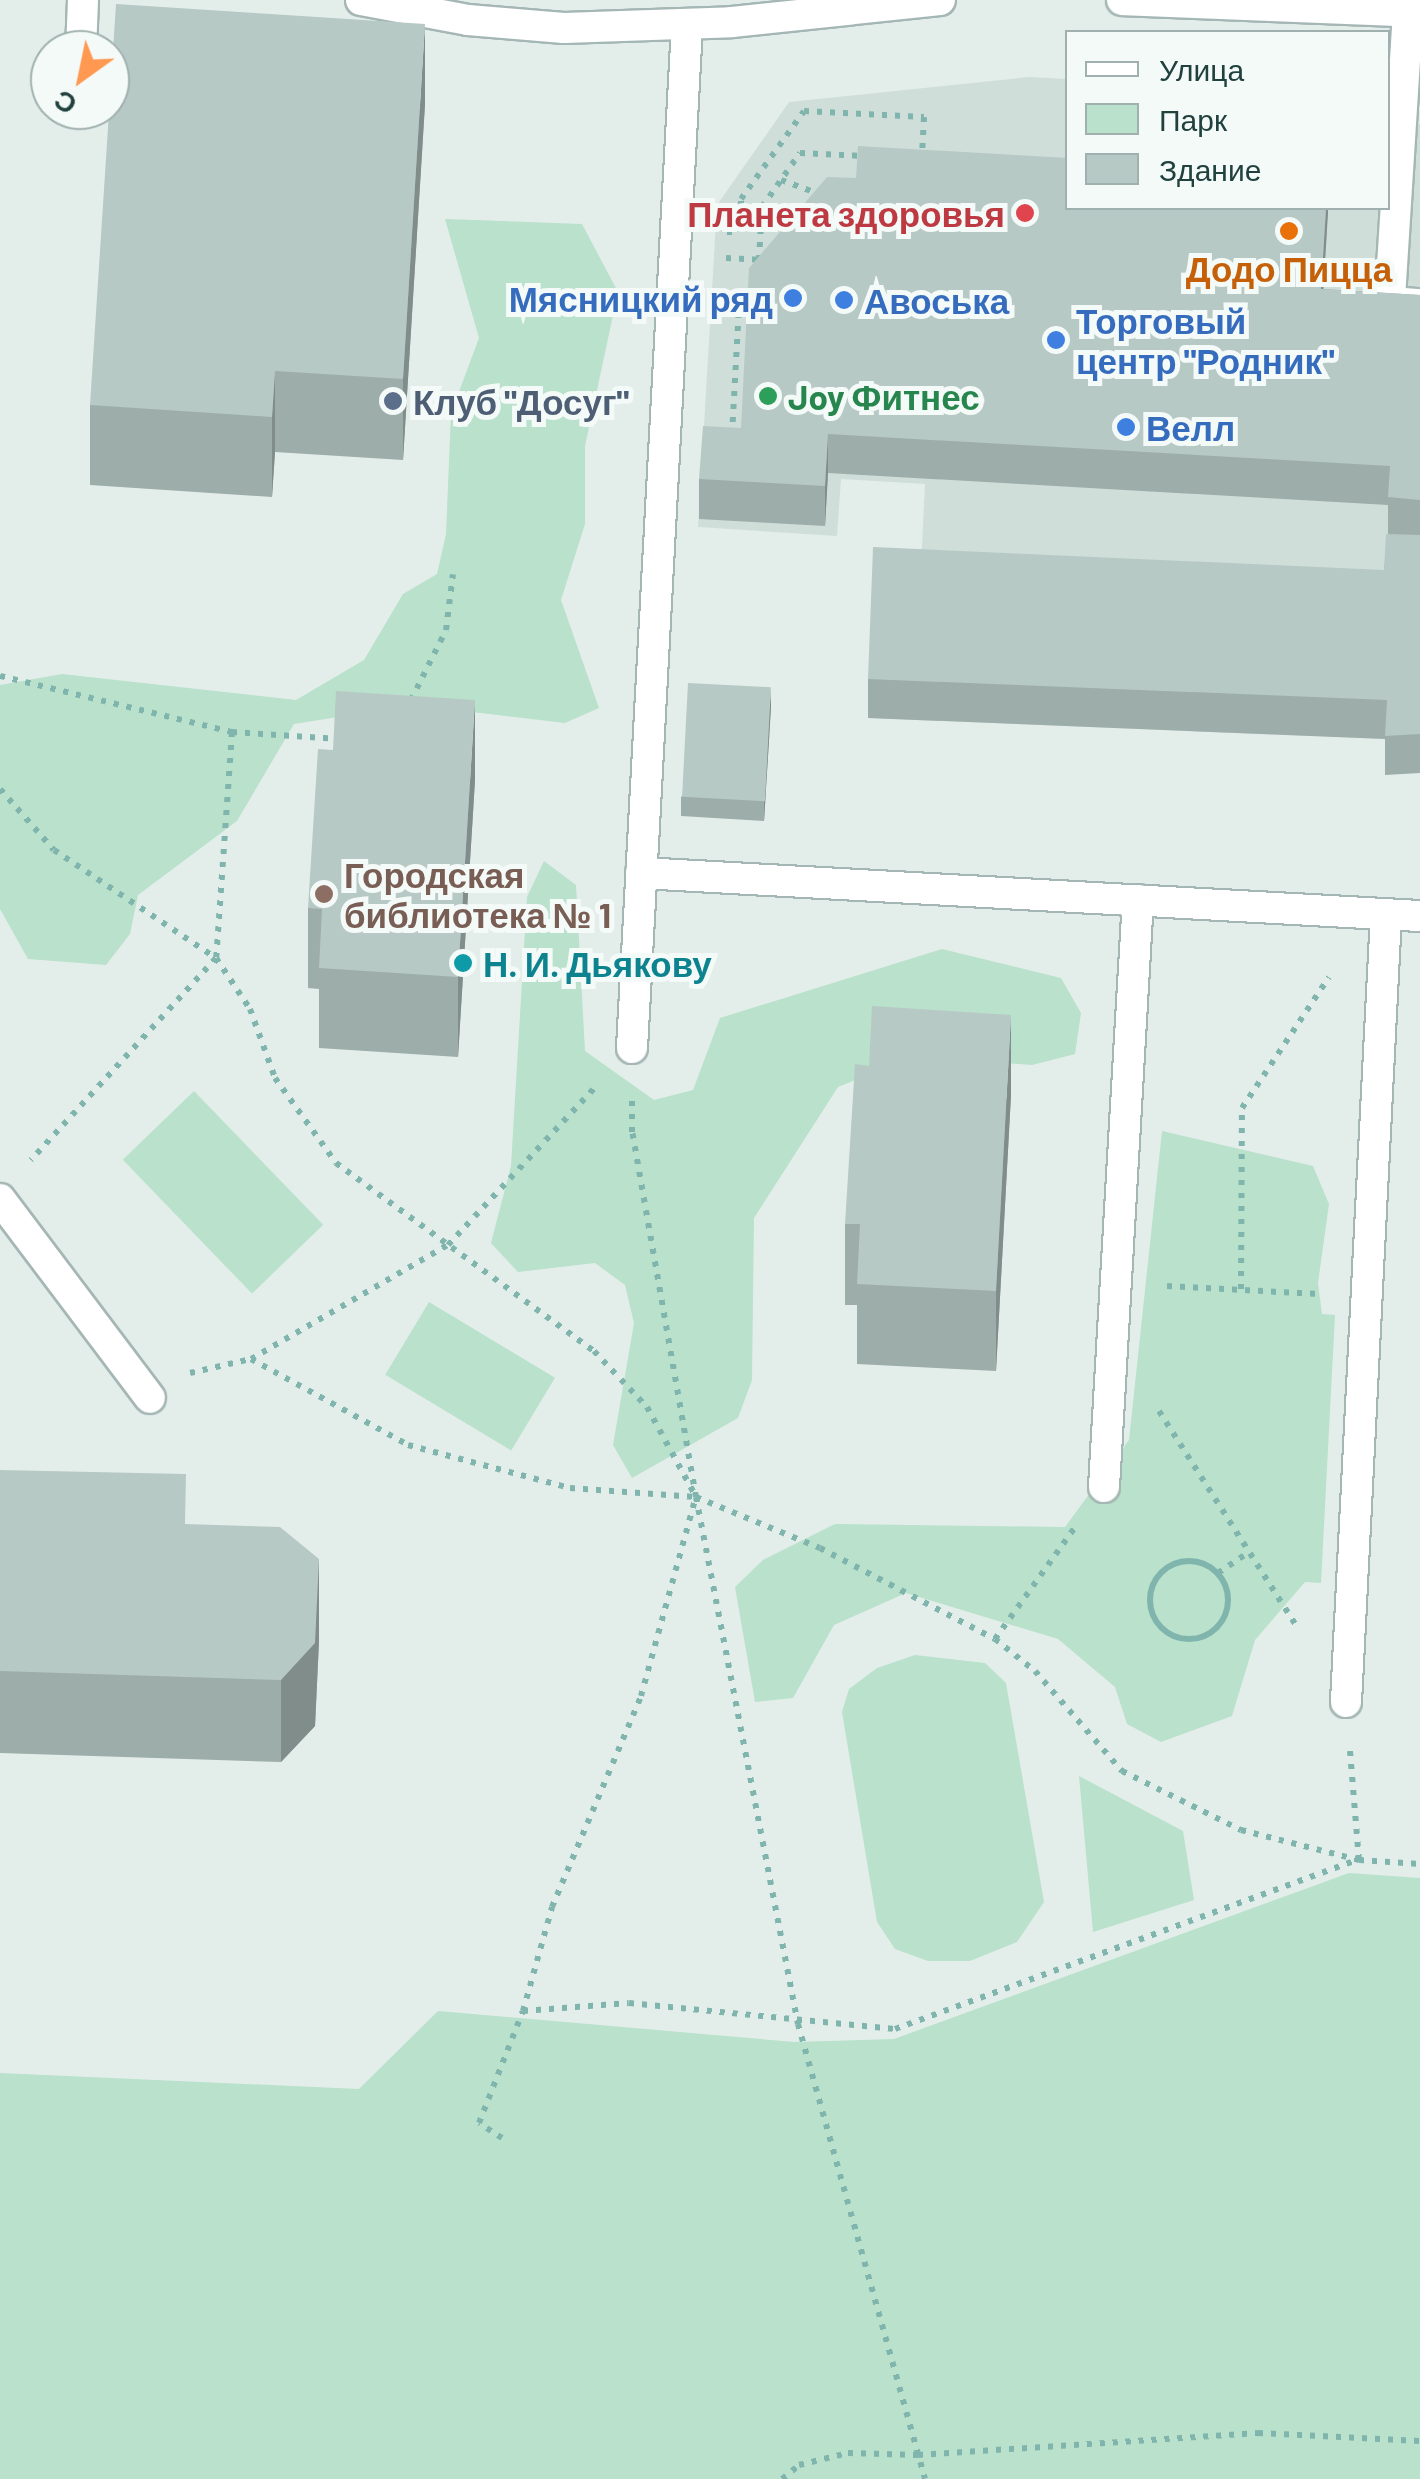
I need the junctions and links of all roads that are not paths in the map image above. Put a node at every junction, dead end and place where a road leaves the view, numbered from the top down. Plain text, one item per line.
1 (83, 0) edge
2 (361, 0) edge
3 (940, 0) edge
4 (1122, 0) edge
5 (1414, 12) edge
6 (688, 26) junction
7 (82, 30) edge
8 (1420, 304) edge
9 (642, 873) junction
10 (1138, 900) junction
11 (1379, 914) junction
12 (1420, 916) edge
13 (632, 1048) road end
14 (0, 1200) edge
15 (150, 1398) road end
16 (1104, 1488) road end
17 (1346, 1702) road end

1 - 7 main road
2 - 6 main road
3 - 6 main road
4 - 5 main road
5 - 8 main road
6 - 9 main road
9 - 10 main road
9 - 13 main road
10 - 11 main road
10 - 16 main road
11 - 12 main road
11 - 17 main road
14 - 15 main road

